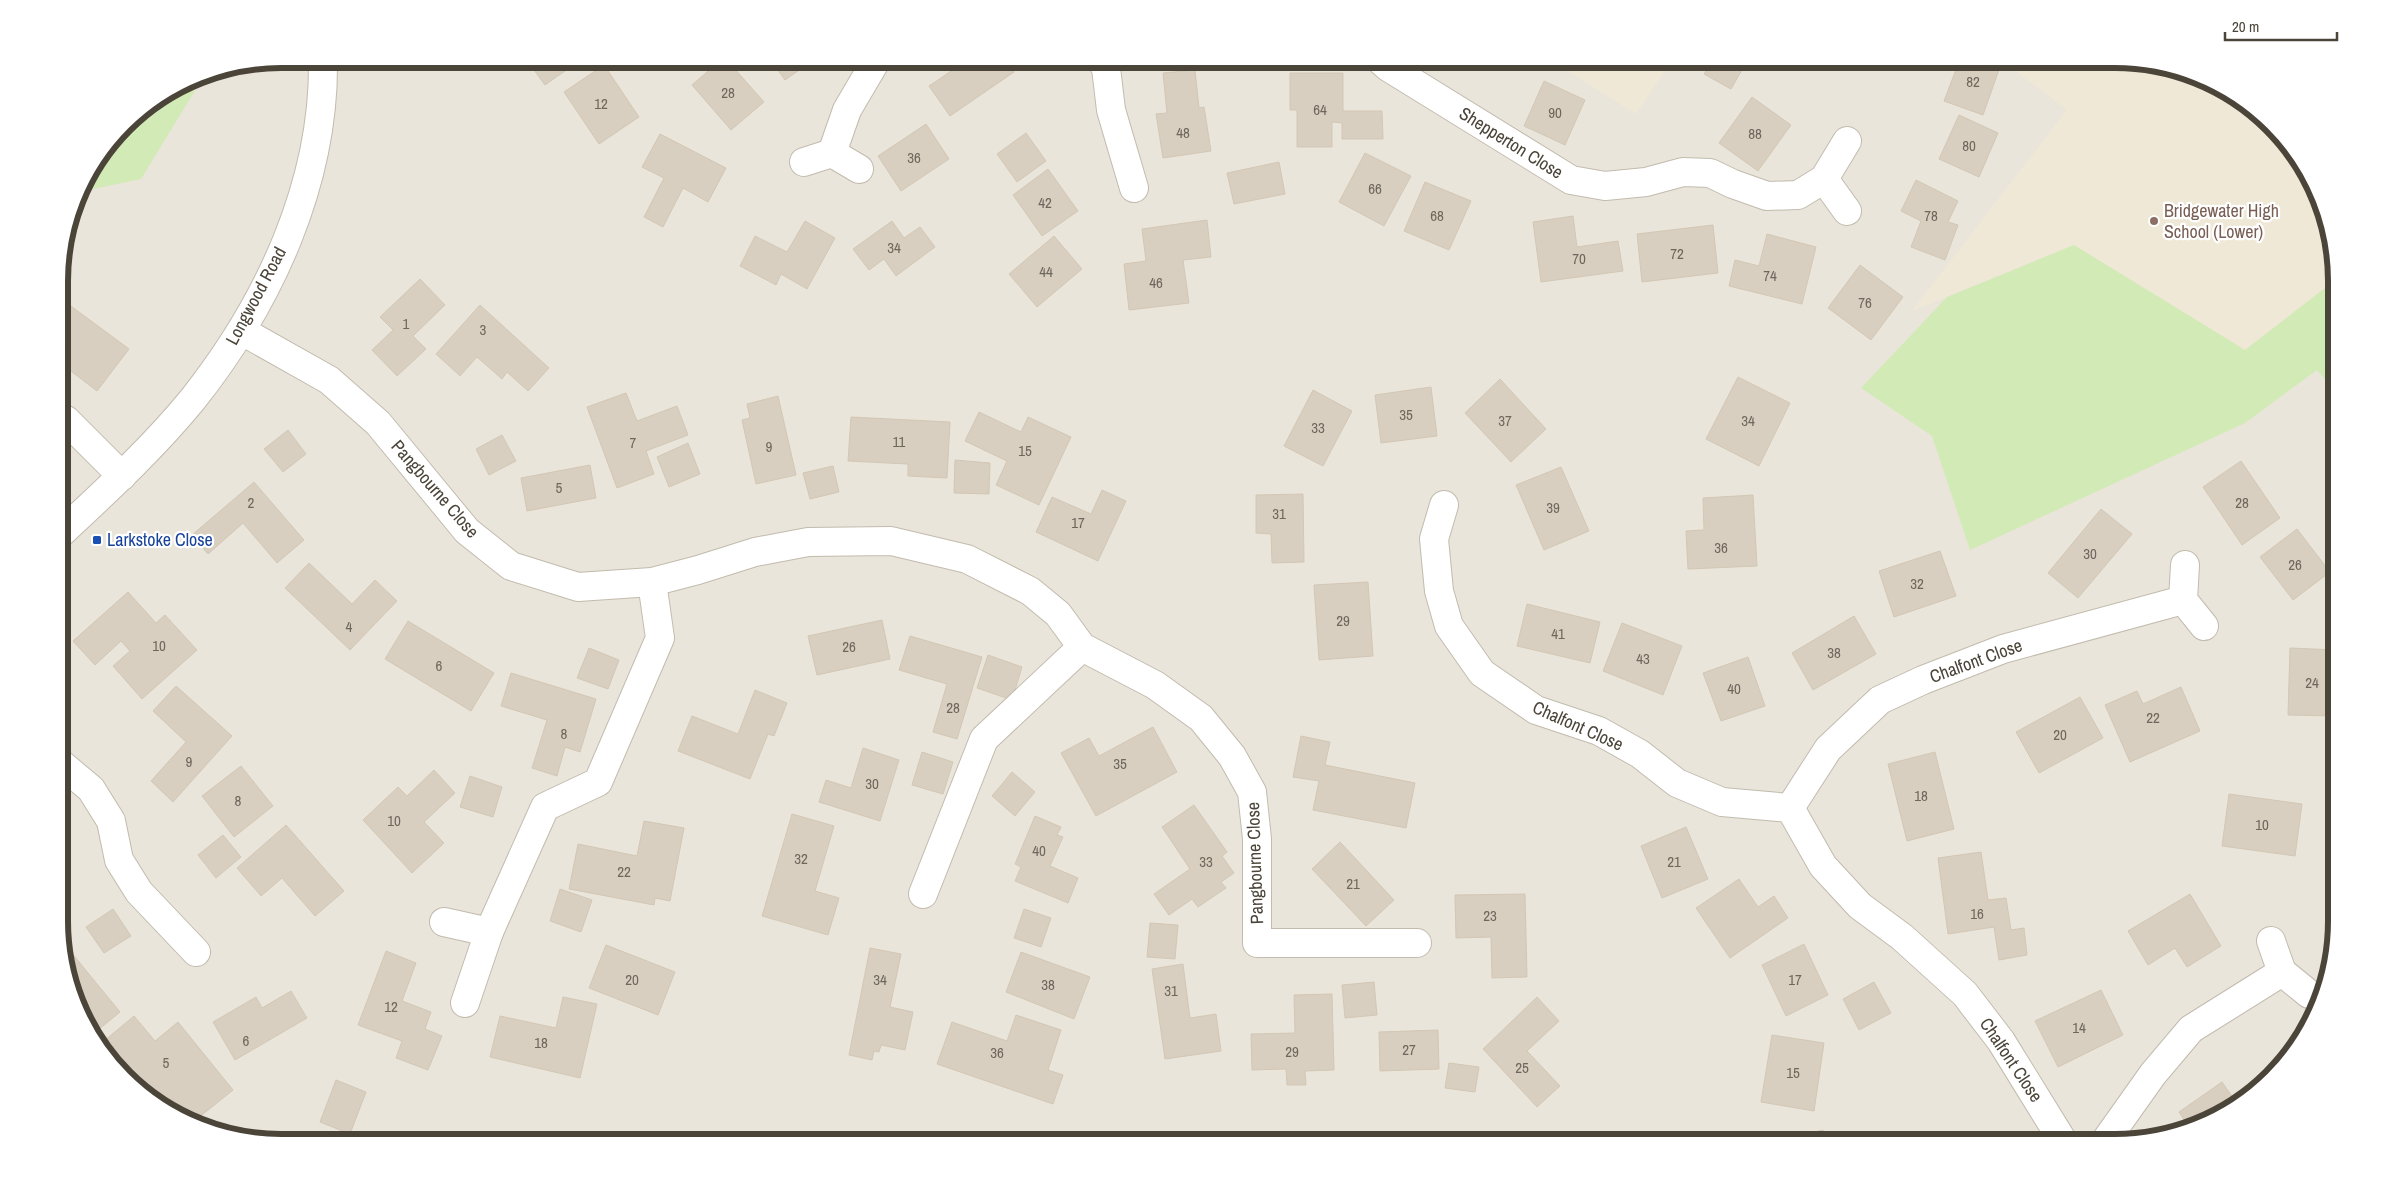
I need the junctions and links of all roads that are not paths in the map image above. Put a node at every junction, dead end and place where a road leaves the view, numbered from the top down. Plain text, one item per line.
1 (323, 68) edge
2 (872, 68) edge
3 (1106, 68) edge
4 (1390, 68) edge
5 (1847, 141) dead end
6 (832, 153) junction
7 (804, 162) dead end
8 (859, 169) dead end
9 (1824, 179) junction
10 (1134, 188) dead end
11 (1848, 211) dead end
12 (242, 331) junction
13 (68, 422) edge
14 (122, 476) junction
15 (1444, 505) dead end
16 (68, 527) edge
17 (2185, 565) dead end
18 (652, 582) junction
19 (2183, 600) junction
20 (2204, 626) dead end
21 (1082, 647) junction
22 (68, 770) edge
23 (1790, 808) junction
24 (923, 894) dead end
25 (444, 922) dead end
26 (489, 932) junction
27 (2271, 941) dead end
28 (1416, 943) dead end
29 (196, 952) dead end
30 (2282, 972) junction
31 (2309, 994) dead end
32 (465, 1003) dead end
33 (2058, 1134) edge
34 (2110, 1134) edge

1 - 12 street, Longwood Road
2 - 6 street
3 - 10 street
4 - 9 street, Shepperton Close
5 - 9 street, Shepperton Close
6 - 7 street
6 - 8 street
9 - 11 street
12 - 14 street, Longwood Road
12 - 18 street, Pangbourne Close
13 - 14 street
14 - 16 street, Longwood Road
15 - 23 street, Chalfont Close
17 - 19 street
18 - 21 street, Pangbourne Close
18 - 26 street
19 - 20 street
19 - 23 street, Chalfont Close
21 - 24 street
21 - 28 street, Pangbourne Close
22 - 29 street
23 - 33 street, Chalfont Close
25 - 26 street
26 - 32 street
27 - 30 street
30 - 31 street
30 - 34 street

